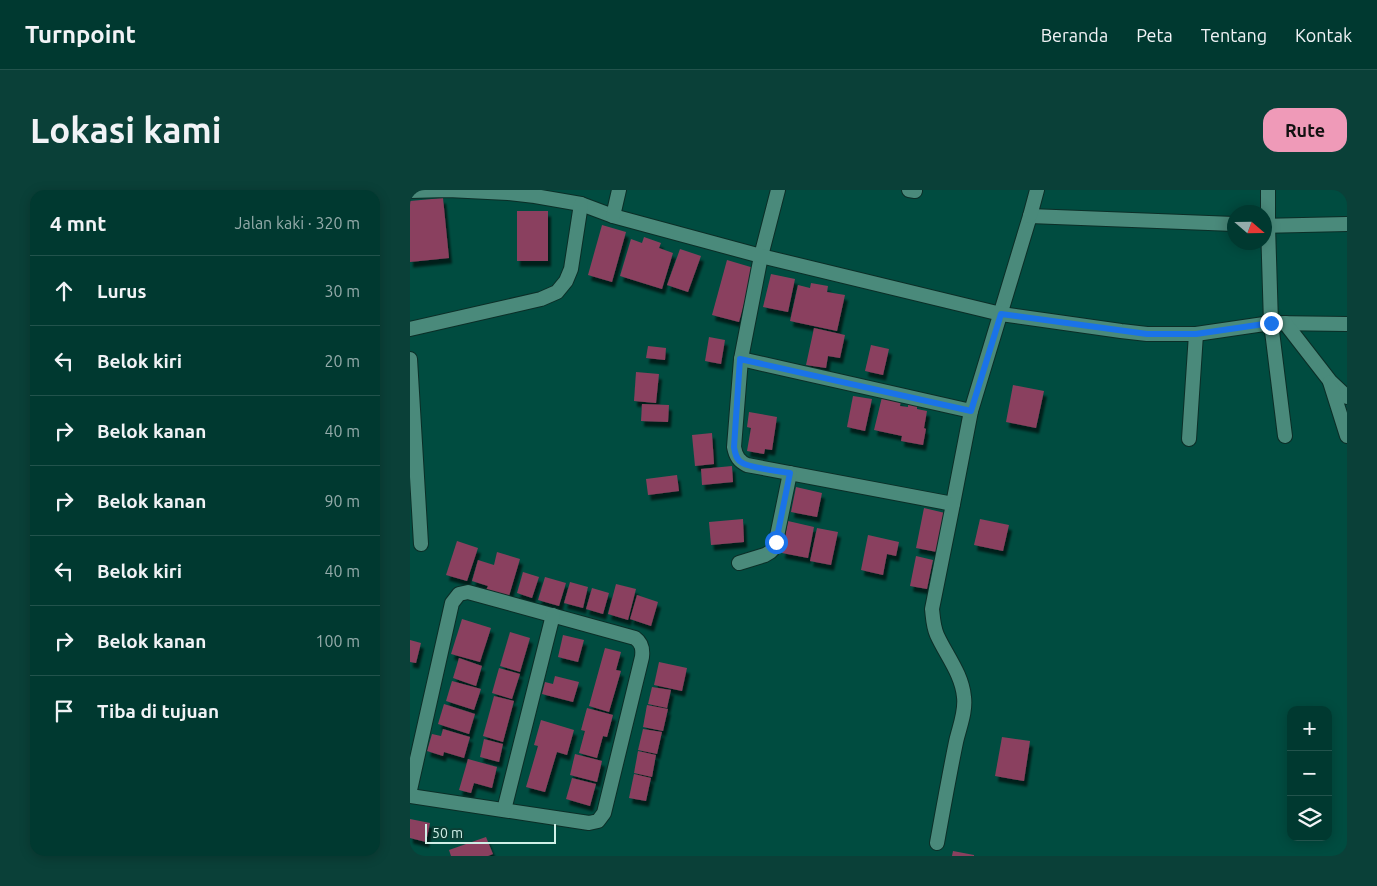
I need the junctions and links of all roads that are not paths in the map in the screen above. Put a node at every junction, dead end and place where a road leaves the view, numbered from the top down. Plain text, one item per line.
1 (619, 190) edge
2 (778, 190) edge
3 (1037, 190) edge
4 (1268, 190) edge
5 (410, 192) edge
6 (581, 204) junction
7 (1267, 205) edge
8 (613, 216) junction
9 (1030, 216) junction
10 (1227, 224) edge
11 (1347, 224) edge
12 (1272, 226) edge
13 (1269, 250) edge
14 (761, 256) junction
15 (1001, 314) junction
16 (1278, 323) junction
17 (1347, 324) edge
18 (410, 329) edge
19 (1196, 334) junction
20 (410, 359) edge
21 (740, 359) junction
22 (1330, 381) junction
23 (1347, 397) edge
24 (971, 411) junction
25 (1285, 436) dead end
26 (1347, 436) edge
27 (1189, 439) dead end
28 (790, 473) junction
29 (953, 504) junction
30 (421, 544) dead end
31 (739, 563) dead end
32 (553, 615) junction
33 (410, 790) edge
34 (410, 796) edge
35 (504, 810) junction
36 (937, 843) dead end

1 - 8 street
2 - 14 street
3 - 9 street
4 - 7 street
5 - 6 street
6 - 8 street
6 - 18 street
8 - 14 street
9 - 10 street
9 - 15 street
11 - 12 street
13 - 16 street
14 - 15 street
14 - 21 street
15 - 19 street
15 - 24 street
16 - 17 street
16 - 19 street
16 - 22 street
16 - 25 street
19 - 27 street
20 - 30 street
21 - 24 street
21 - 28 street
22 - 23 street
22 - 26 street
24 - 29 street
28 - 29 street
28 - 31 street
29 - 36 street
32 - 33 street
32 - 35 street
32 - 35 street
34 - 35 street

